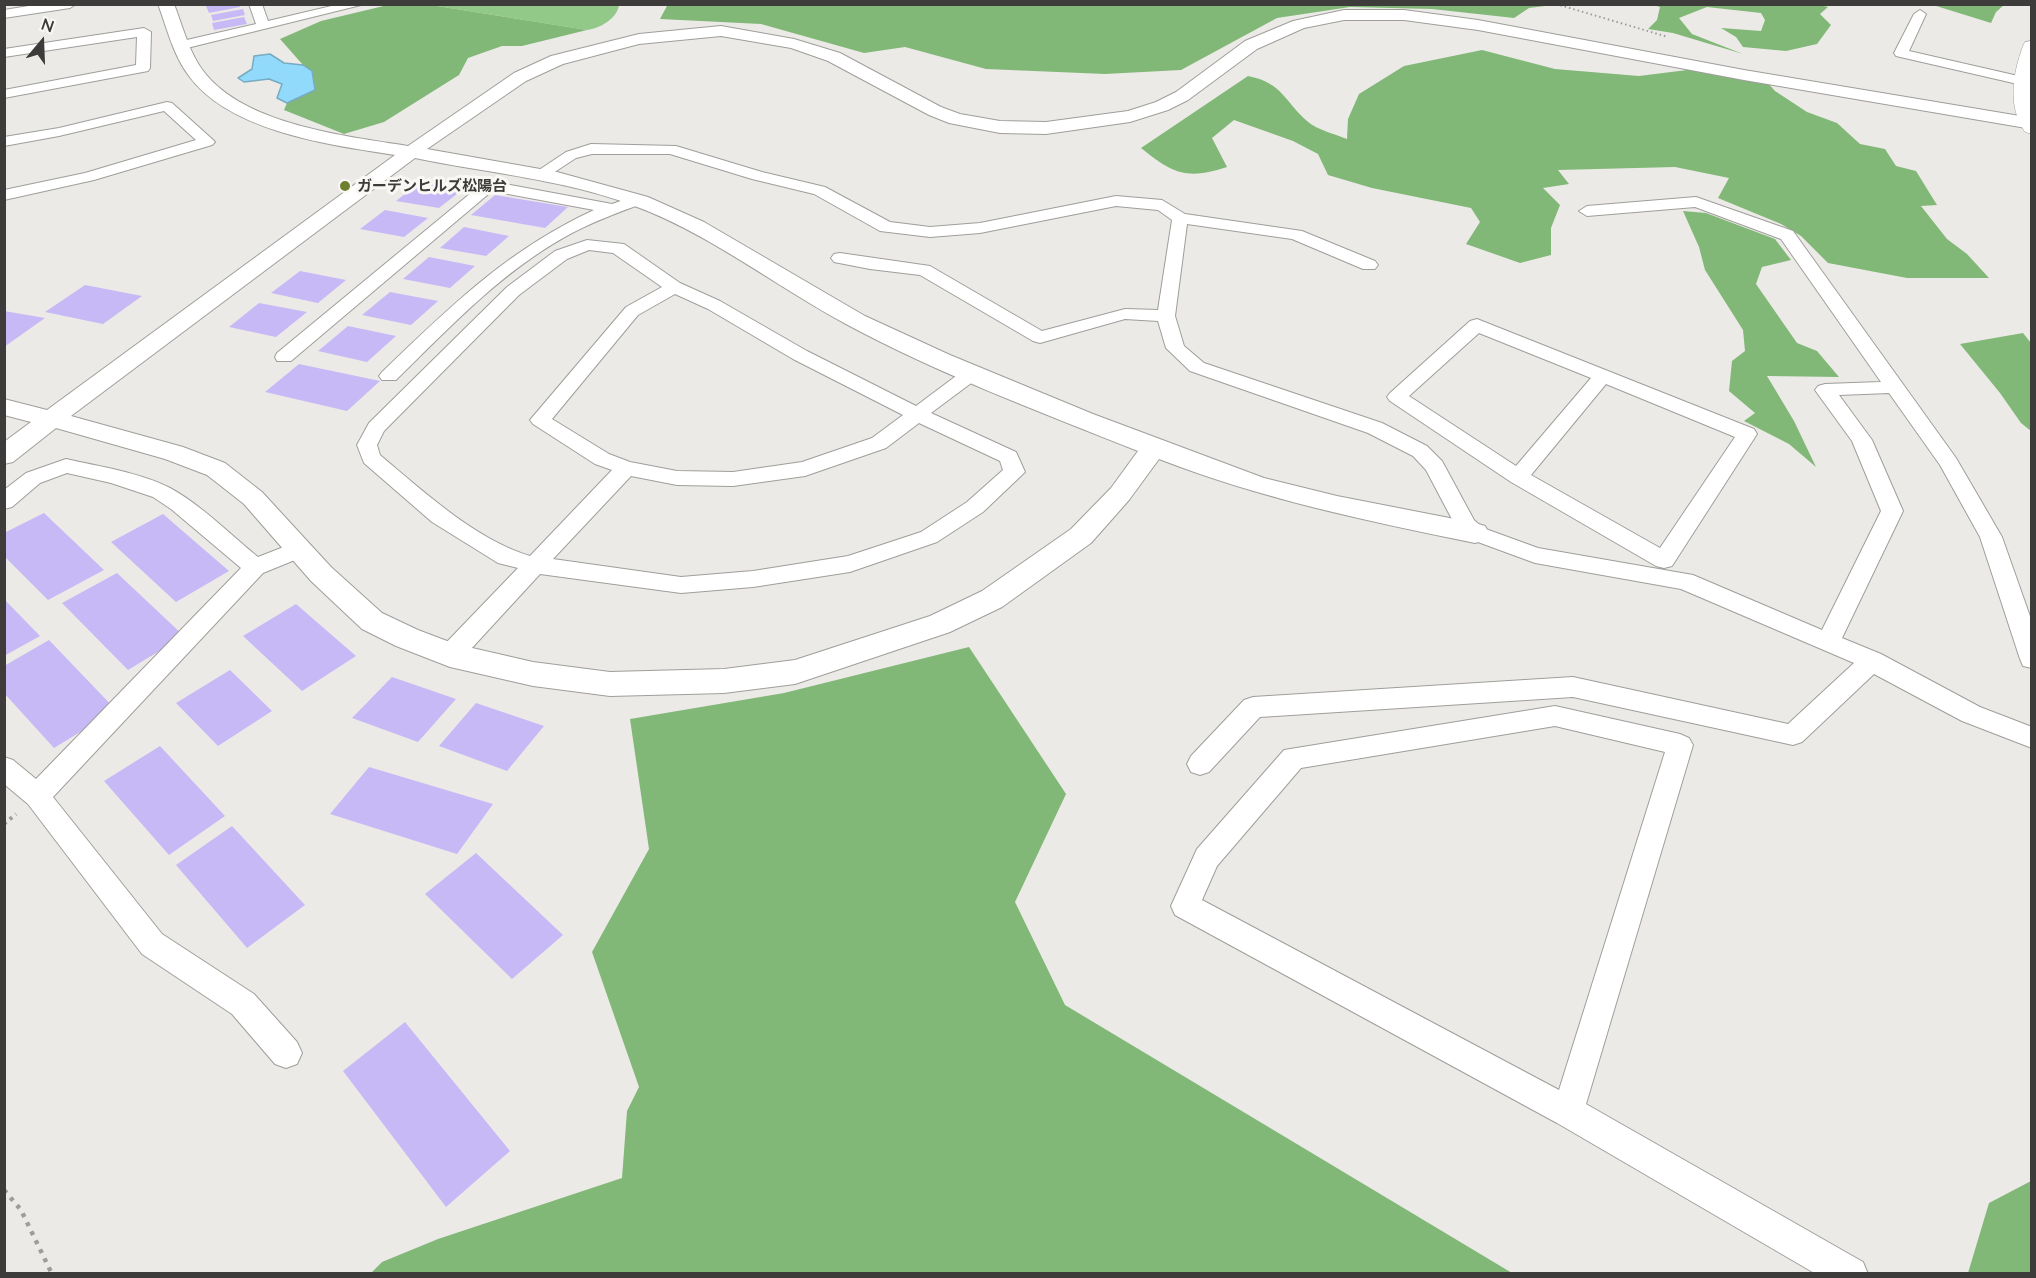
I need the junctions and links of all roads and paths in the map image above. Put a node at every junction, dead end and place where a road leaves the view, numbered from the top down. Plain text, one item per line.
1 (70, 4) edge
2 (166, 4) edge
3 (255, 4) edge
4 (359, 4) edge
5 (4, 14) edge
6 (1920, 15) dead end
7 (264, 27) junction
8 (183, 45) junction
9 (2031, 46) edge
10 (4, 52) edge
11 (2022, 81) junction
12 (4, 94) edge
13 (2031, 125) edge
14 (4, 142) edge
15 (411, 152) junction
16 (541, 174) junction
17 (4, 195) edge
18 (638, 200) junction
19 (610, 208) junction
20 (1587, 211) dead end
21 (1180, 218) junction
22 (840, 258) dead end
23 (1369, 265) dead end
24 (674, 287) junction
25 (1167, 316) junction
26 (284, 357) dead end
27 (971, 374) junction
28 (389, 376) dead end
29 (1603, 376) junction
30 (1895, 387) junction
31 (4, 407) edge
32 (918, 415) junction
33 (52, 418) junction
34 (1154, 448) junction
35 (4, 456) edge
36 (626, 468) junction
37 (1518, 477) junction
38 (4, 502) edge
39 (1475, 533) junction
40 (299, 549) junction
41 (1664, 560) junction
42 (534, 565) junction
43 (255, 567) junction
44 (1684, 581) junction
45 (1827, 642) junction
46 (450, 655) junction
47 (2031, 659) edge
48 (1872, 661) junction
49 (2031, 738) edge
50 (1200, 764) dead end
51 (4, 768) edge
52 (38, 796) junction
53 (286, 1053) dead end
54 (1568, 1112) junction
55 (4, 1190) edge
56 (52, 1274) edge
57 (1851, 1274) edge

1 - 5 street
2 - 8 street
3 - 7 street
4 - 7 street
6 - 11 street
7 - 8 street
8 - 15 street
9 - 11 main road
10 - 12 street
11 - 13 main road
13 - 15 street
14 - 17 street
15 - 16 street
15 - 33 street
16 - 18 street
16 - 21 street
18 - 19 street
18 - 27 street
19 - 26 street
19 - 28 street
20 - 30 street
21 - 23 street
21 - 25 street
22 - 25 street
24 - 32 street
24 - 36 street
24 - 42 street
25 - 39 street
27 - 32 street
27 - 34 street
29 - 37 street
29 - 37 street
29 - 41 street
30 - 45 street
30 - 47 street
31 - 33 street
32 - 36 street
32 - 42 street
33 - 35 street
33 - 40 street
34 - 39 street
34 - 46 street
36 - 42 street
37 - 41 street
38 - 43 street
39 - 44 street
40 - 43 street
40 - 46 street
41 - 44 street
42 - 46 street
43 - 52 street
44 - 45 street
45 - 48 street
48 - 49 street
48 - 50 street
51 - 52 street
52 - 53 street
54 - 54 street
54 - 57 street
55 - 56 path

